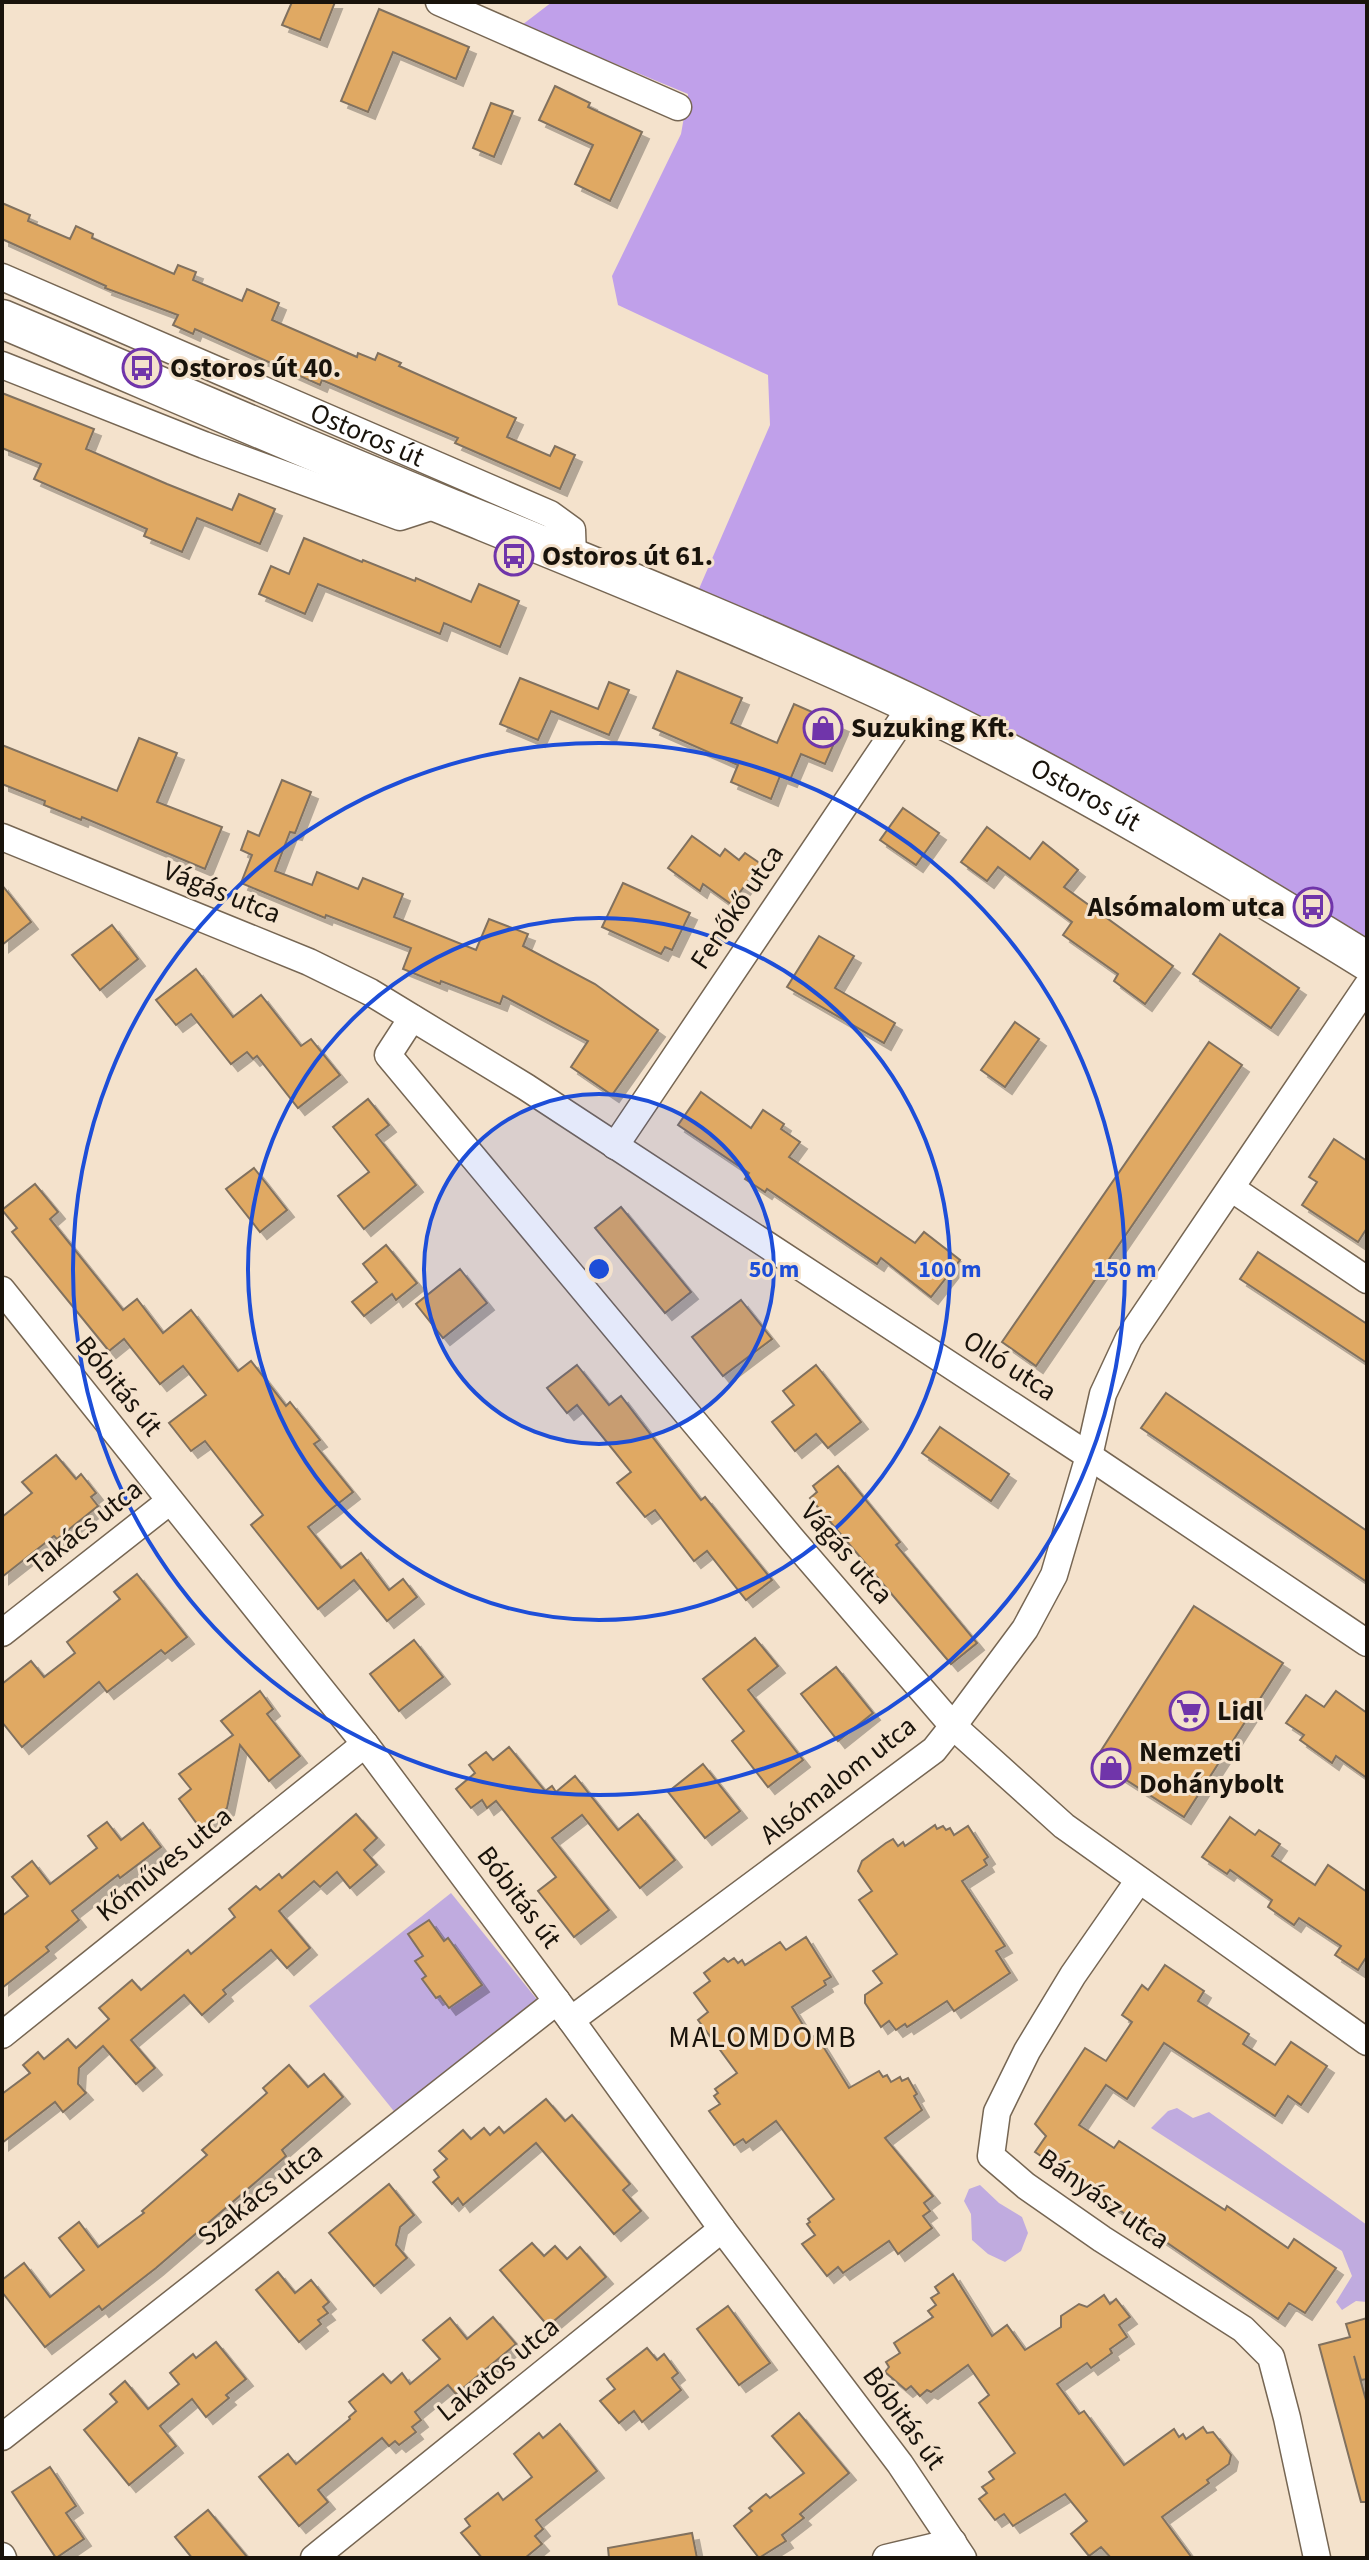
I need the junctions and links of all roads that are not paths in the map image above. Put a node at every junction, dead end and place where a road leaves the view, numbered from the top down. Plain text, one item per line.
1 (439, 2) edge
2 (678, 107) dead end
3 (2, 277) edge
4 (84, 313) junction
5 (2, 319) edge
6 (68, 347) junction
7 (2, 365) edge
8 (440, 504) junction
9 (573, 557) junction
10 (912, 705) junction
11 (2, 837) edge
12 (1367, 961) edge
13 (1367, 986) edge
14 (412, 1018) junction
15 (615, 1146) junction
16 (1231, 1188) junction
17 (1367, 1280) edge
18 (2, 1290) edge
19 (1089, 1456) junction
20 (170, 1501) junction
21 (2, 1633) edge
22 (1367, 1643) edge
23 (953, 1726) junction
24 (365, 1744) junction
25 (1139, 1880) junction
26 (564, 2010) junction
27 (2, 2035) edge
28 (1367, 2042) edge
29 (722, 2229) junction
30 (2, 2437) edge
31 (958, 2550) edge
32 (314, 2558) edge
33 (886, 2558) edge
34 (1317, 2558) edge

1 - 2 street
3 - 4 street, Ostoros út
4 - 6 street
4 - 9 street, Ostoros út
5 - 6 main road, Ostoros út
6 - 8 main road, Ostoros út
7 - 8 street, Ostoros út
8 - 9 main road, Ostoros út
9 - 10 main road, Ostoros út
10 - 12 main road, Ostoros út
10 - 15 street, Fenőkő utca
11 - 14 street, Vágás utca
13 - 16 street, Alsómalom utca
14 - 15 street, Vágás utca
14 - 23 street, Vágás utca
15 - 19 street, Olló utca
16 - 17 street
16 - 19 street, Alsómalom utca
18 - 20 street, Bóbitás út
19 - 22 street, Olló utca
19 - 23 street, Alsómalom utca
20 - 21 street, Takács utca
20 - 24 street, Bóbitás út
23 - 25 street, Vágás utca
23 - 26 street, Alsómalom utca
24 - 26 street, Bóbitás út
24 - 27 street, Kőműves utca
25 - 28 street, Vágás utca
25 - 34 street, Bányász utca
26 - 29 street, Bóbitás út
26 - 30 street, Szakács utca
29 - 31 street, Bóbitás út
29 - 32 street, Lakatos utca
31 - 33 street

